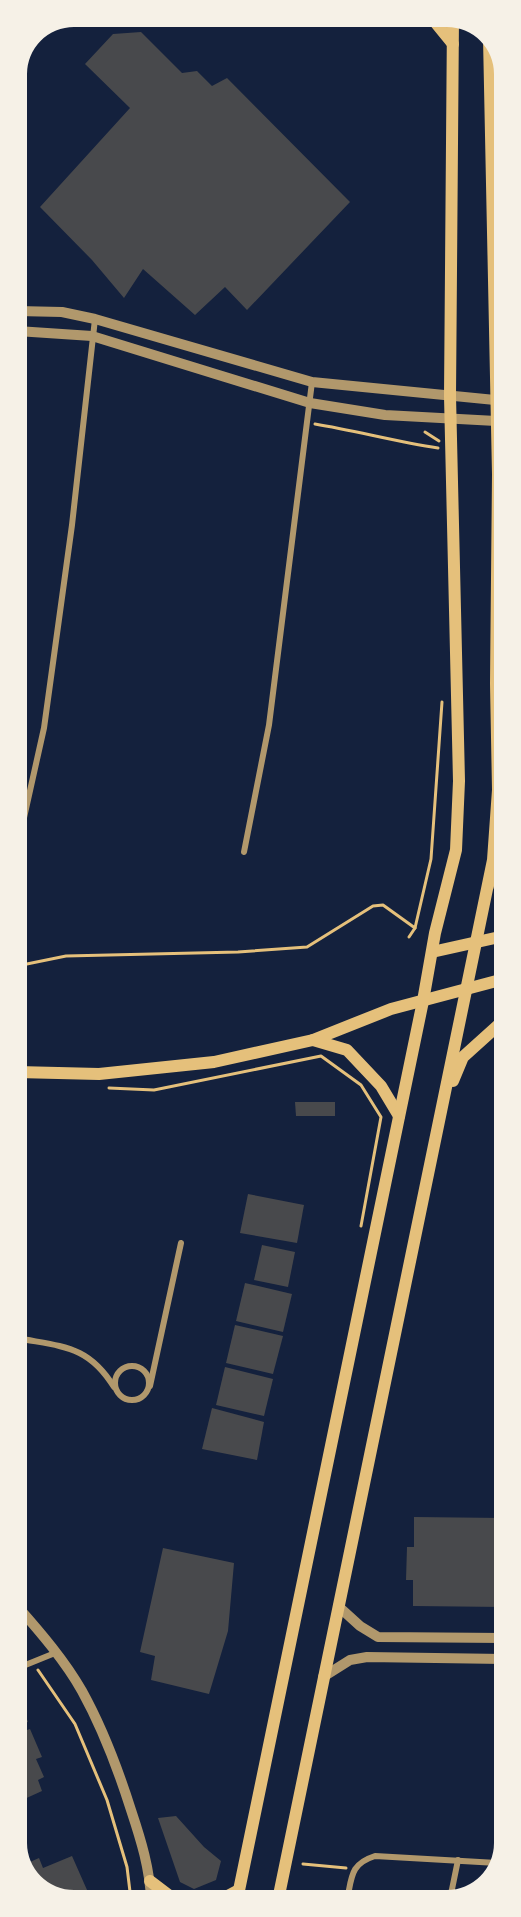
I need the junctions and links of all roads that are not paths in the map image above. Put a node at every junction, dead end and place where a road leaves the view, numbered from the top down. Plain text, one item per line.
1 (439, 27) edge
2 (453, 28) edge
3 (453, 45) junction
4 (489, 53) edge
5 (27, 311) edge
6 (95, 319) junction
7 (27, 332) edge
8 (92, 336) junction
9 (494, 340) edge
10 (312, 382) junction
11 (450, 396) junction
12 (494, 400) edge
13 (310, 404) junction
14 (451, 420) junction
15 (494, 421) edge
16 (27, 804) edge
17 (494, 848) edge
18 (244, 852) dead end
19 (493, 860) junction
20 (494, 864) edge
21 (494, 939) edge
22 (476, 944) junction
23 (432, 952) junction
24 (494, 982) edge
25 (466, 990) junction
26 (423, 1001) junction
27 (494, 1029) edge
28 (313, 1040) junction
29 (27, 1072) edge
30 (440, 1113) junction
31 (399, 1116) junction
32 (181, 1243) dead end
33 (27, 1340) edge
34 (150, 1386) junction
35 (114, 1388) junction
36 (338, 1606) junction
37 (27, 1617) edge
38 (494, 1638) edge
39 (55, 1653) junction
40 (494, 1659) edge
41 (27, 1664) edge
42 (323, 1677) junction
43 (458, 1860) junction
44 (490, 1862) edge
45 (150, 1881) junction
46 (452, 1889) edge
47 (150, 1890) edge
48 (162, 1890) edge
49 (239, 1890) edge
50 (280, 1890) edge
51 (349, 1890) edge

1 - 3 main road
2 - 3 main road
3 - 11 main road
4 - 9 main road
5 - 6 street
6 - 8 street
6 - 10 street
7 - 8 street
8 - 13 street
8 - 16 street
10 - 11 street
10 - 13 street
11 - 12 street
11 - 14 main road
13 - 14 street
13 - 18 street
14 - 15 street
14 - 23 main road
17 - 19 main road
19 - 20 main road
19 - 22 main road
21 - 22 main road
22 - 23 main road
22 - 25 main road
23 - 26 main road
24 - 25 main road
25 - 26 main road
25 - 30 main road
26 - 28 main road
26 - 31 main road
27 - 30 main road
28 - 29 main road
28 - 31 main road
30 - 36 main road
31 - 49 main road
32 - 34 street
33 - 35 street
34 - 35 street
34 - 35 street
36 - 38 street
36 - 42 main road
37 - 39 street
39 - 41 street
39 - 45 street
40 - 42 street
42 - 50 main road
43 - 44 street
43 - 46 street
43 - 51 street
45 - 47 street
45 - 48 main road

